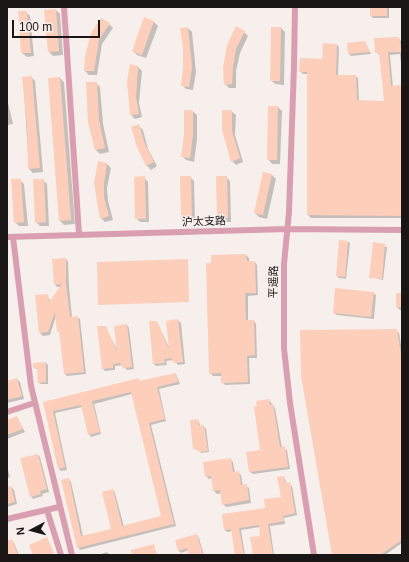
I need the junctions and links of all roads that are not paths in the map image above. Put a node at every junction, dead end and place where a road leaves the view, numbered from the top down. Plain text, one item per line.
1 (64, 7) edge
2 (294, 7) edge
3 (287, 229) junction
4 (402, 230) edge
5 (79, 234) junction
6 (10, 237) edge
7 (34, 403) junction
8 (7, 412) edge
9 (59, 507) junction
10 (47, 510) junction
11 (7, 519) edge
12 (61, 555) edge
13 (72, 555) edge
14 (314, 555) edge

1 - 5 street
2 - 3 street, 平遥路
3 - 4 street, 沪太支路
3 - 5 street, 沪太支路
3 - 14 street, 平遥路
5 - 6 street, 沪太支路
6 - 7 street
7 - 8 street
7 - 9 street
9 - 10 street
9 - 13 street
10 - 11 street
10 - 12 street

